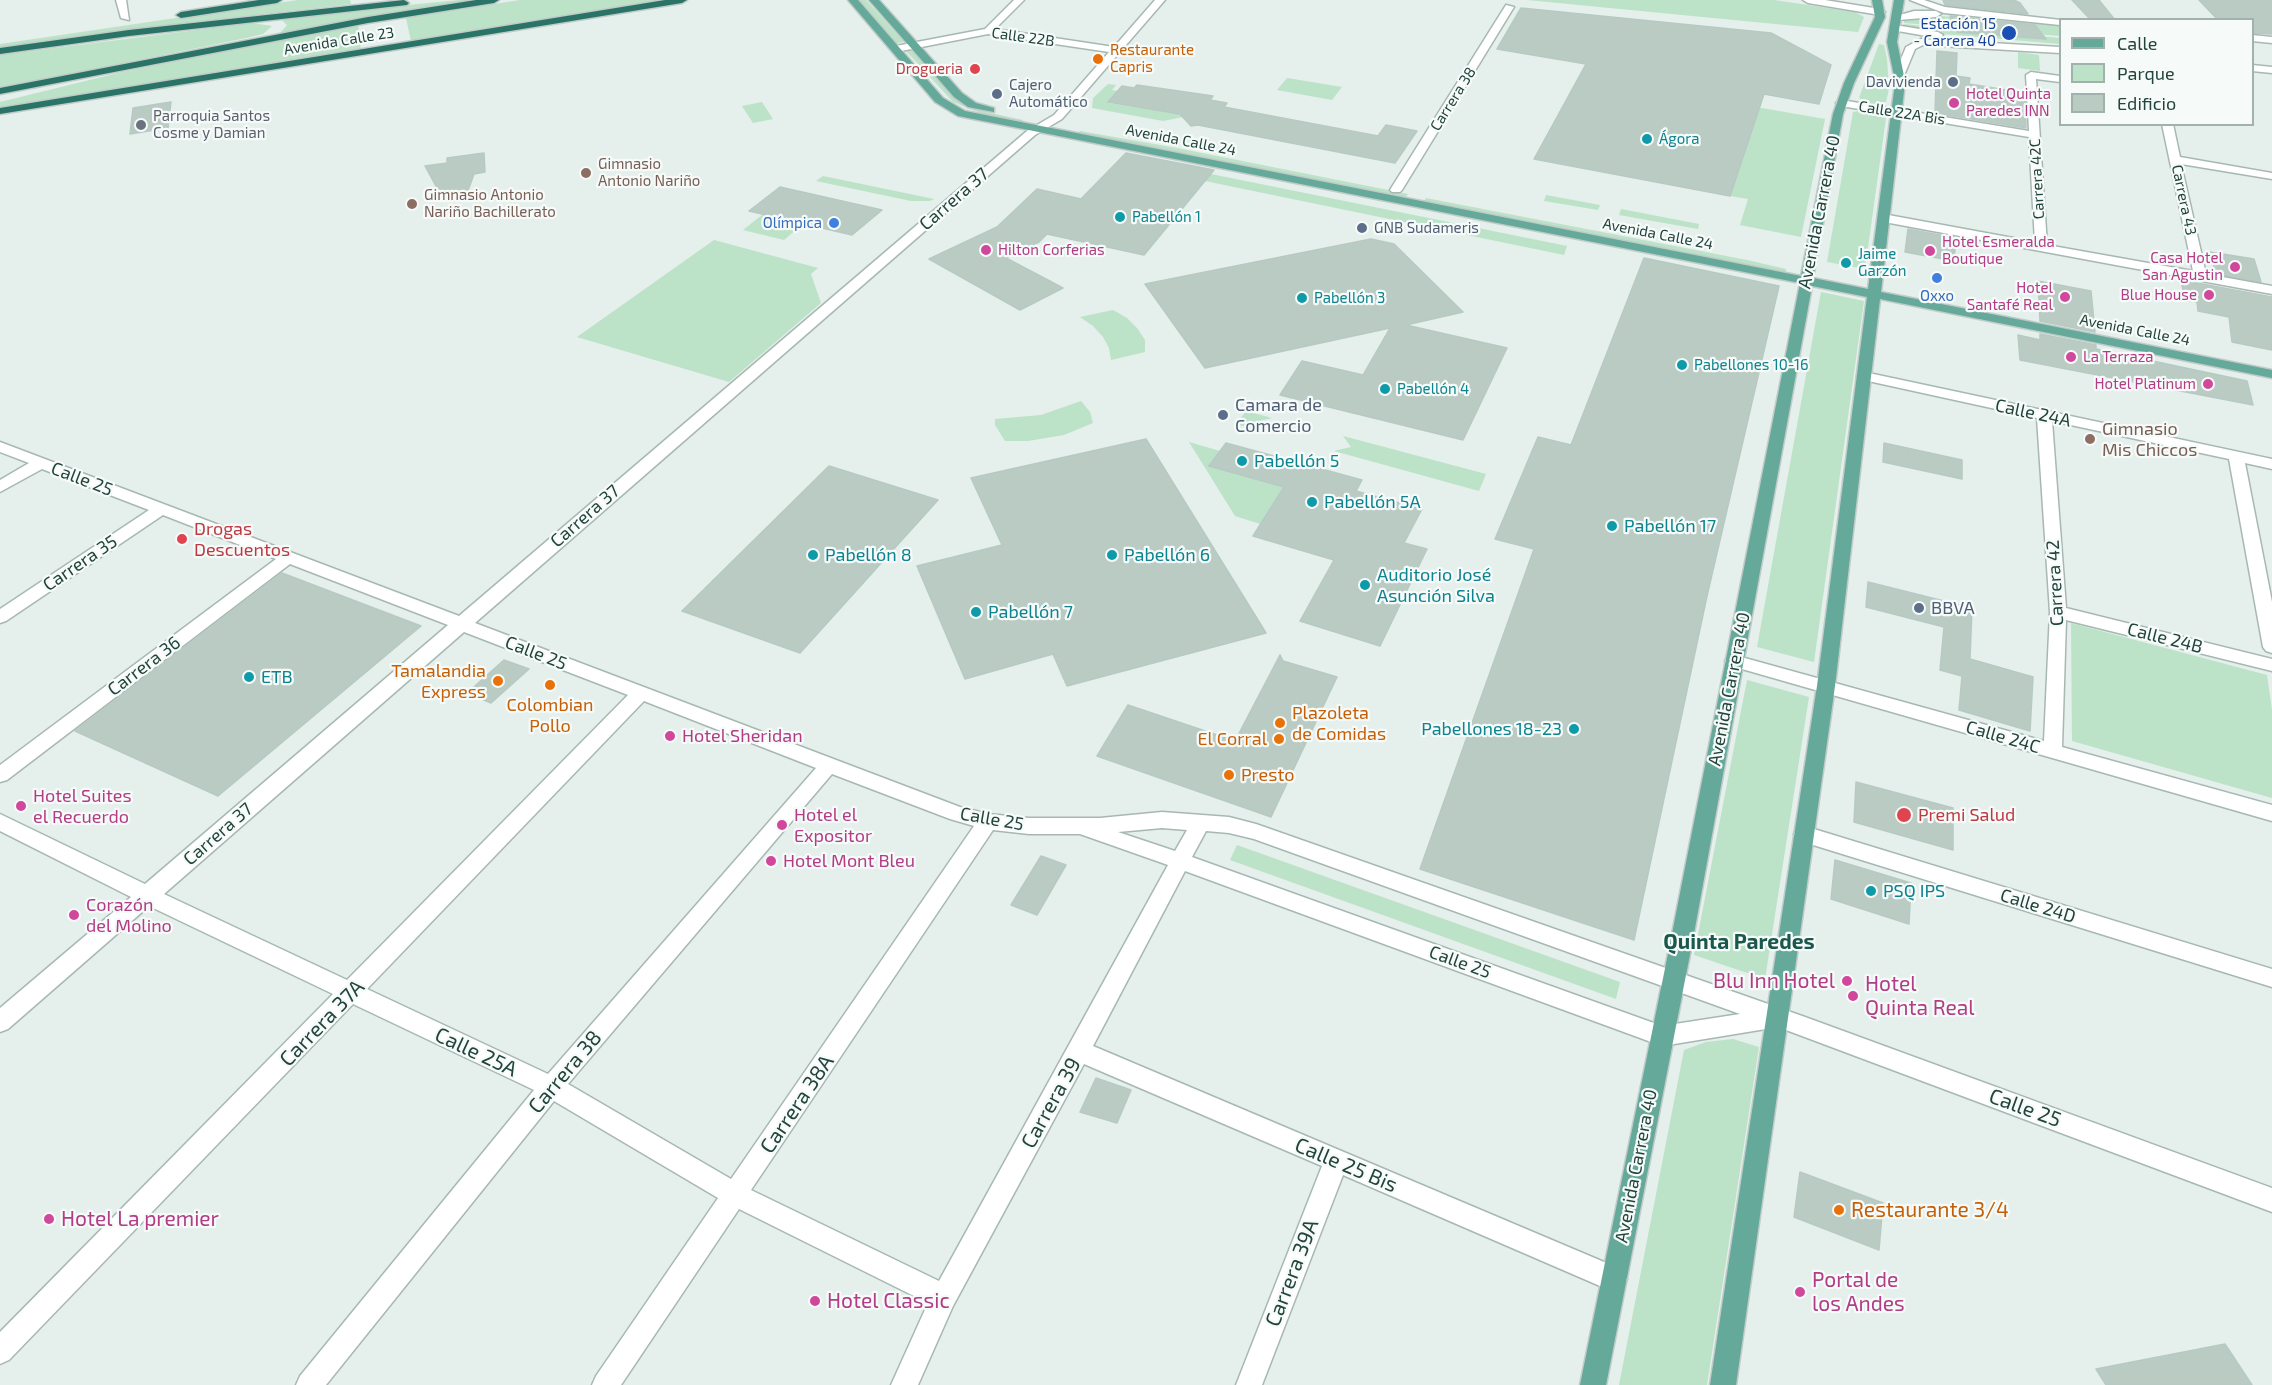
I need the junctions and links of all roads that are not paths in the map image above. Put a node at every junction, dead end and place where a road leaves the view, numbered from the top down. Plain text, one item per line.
1 (121, 0) edge
2 (277, 0) edge
3 (430, 0) edge
4 (494, 0) edge
5 (682, 0) edge
6 (853, 0) edge
7 (874, 0) edge
8 (1019, 0) edge
9 (1160, 0) edge
10 (1807, 0) edge
11 (1852, 0) edge
12 (1877, 0) edge
13 (1899, 0) edge
14 (1915, 0) edge
15 (396, 2) edge
16 (364, 3) edge
17 (1509, 7) dead end
18 (1880, 12) junction
19 (1980, 15) junction
20 (172, 16) dead end
21 (126, 18) dead end
22 (240, 20) junction
23 (138, 21) dead end
24 (1896, 22) junction
25 (2059, 22) edge
26 (394, 31) junction
27 (988, 31) junction
28 (369, 36) junction
29 (2254, 38) edge
30 (2272, 40) edge
31 (0, 41) edge
32 (244, 44) junction
33 (915, 45) junction
34 (1996, 45) junction
35 (896, 49) junction
36 (1116, 50) junction
37 (0, 51) edge
38 (2059, 51) edge
39 (2254, 68) edge
40 (2272, 70) edge
41 (97, 73) junction
42 (1899, 76) junction
43 (2059, 79) edge
44 (0, 92) edge
45 (0, 98) edge
46 (1841, 104) junction
47 (0, 111) edge
48 (1896, 112) junction
49 (1043, 125) junction
50 (2167, 126) edge
51 (2034, 135) junction
52 (2175, 160) junction
53 (2272, 176) edge
54 (1396, 190) junction
55 (1883, 218) junction
56 (2041, 247) junction
57 (1807, 276) junction
58 (2200, 276) junction
59 (1874, 289) junction
60 (2272, 290) edge
61 (2272, 362) edge
62 (2272, 374) edge
63 (1864, 376) junction
64 (2044, 415) junction
65 (0, 447) edge
66 (2236, 456) junction
67 (41, 463) junction
68 (2272, 464) edge
69 (0, 487) edge
70 (161, 509) junction
71 (288, 558) junction
72 (2058, 612) junction
73 (0, 616) edge
74 (460, 624) junction
75 (2272, 647) edge
76 (1734, 661) junction
77 (2272, 665) edge
78 (1826, 686) junction
79 (641, 693) junction
80 (2053, 751) junction
81 (829, 765) junction
82 (0, 775) edge
83 (2272, 813) edge
84 (0, 822) edge
85 (988, 822) junction
86 (1201, 822) junction
87 (1079, 827) junction
88 (1804, 834) junction
89 (1180, 861) junction
90 (147, 895) junction
91 (2272, 978) edge
92 (1673, 981) junction
93 (351, 993) junction
94 (1778, 1017) junction
95 (0, 1022) edge
96 (1662, 1036) junction
97 (1079, 1052) junction
98 (551, 1087) junction
99 (1336, 1161) junction
100 (735, 1195) junction
101 (2272, 1200) edge
102 (1614, 1279) junction
103 (944, 1297) junction
104 (0, 1351) edge
105 (309, 1385) edge
106 (605, 1385) edge
107 (904, 1385) edge
108 (1249, 1385) edge
109 (1593, 1385) edge
110 (1723, 1385) edge

1 - 21 street
2 - 20 highway
3 - 15 highway, Avenida Calle 23
4 - 26 highway, Avenida Calle 23
5 - 26 highway, Avenida Calle 23
6 - 35 main road
7 - 33 main road
8 - 27 street
9 - 36 street, Carrera 37
10 - 11 street
10 - 18 street
12 - 18 main road
13 - 24 main road
14 - 19 street
15 - 16 highway, Avenida Calle 23
16 - 22 highway, Avenida Calle 23
17 - 54 street, Carrera 38
18 - 46 main road, Avenida Carrera 40
19 - 24 street
19 - 25 street
22 - 32 highway
22 - 37 highway, Avenida Calle 23
23 - 31 highway
24 - 34 street
24 - 42 main road
26 - 28 highway, Avenida Calle 23
26 - 28 highway, Avenida Calle 23
27 - 33 street, Calle 22B
27 - 36 street, Calle 22B
28 - 32 highway, Avenida Calle 23
28 - 47 highway, Avenida Calle 23
29 - 30 street
32 - 41 highway, Avenida Calle 23
33 - 35 street, Calle 22B
33 - 49 main road
34 - 38 street
34 - 42 street
35 - 49 main road
36 - 49 street, Carrera 37
39 - 40 street
41 - 44 highway, Avenida Calle 23
41 - 45 highway
42 - 48 main road
43 - 51 street, Carrera 42C
46 - 48 street, Calle 22A Bis
46 - 57 main road, Avenida Carrera 40
48 - 51 street, Calle 22A Bis
48 - 55 main road
49 - 54 main road, Avenida Calle 24
49 - 57 main road, Avenida Calle 24
49 - 74 street, Carrera 37
50 - 52 street, Carrera 43
51 - 56 street, Carrera 42C
52 - 53 street
52 - 58 street, Carrera 43
54 - 57 main road, Avenida Calle 24
55 - 56 street
55 - 59 main road
56 - 58 street
57 - 59 main road, Avenida Calle 24
57 - 76 main road, Avenida Carrera 40
58 - 60 street
59 - 61 main road, Avenida Calle 24
59 - 62 main road, Avenida Calle 24
59 - 63 main road
63 - 64 street, Calle 24A
63 - 78 main road
64 - 66 street, Calle 24A
64 - 72 street, Carrera 42
65 - 67 street, Calle 25
66 - 68 street, Calle 24A
66 - 75 street
67 - 69 street
67 - 70 street, Calle 25
70 - 71 street, Calle 25
70 - 73 street, Carrera 35
71 - 74 street, Calle 25
71 - 82 street, Carrera 36
72 - 77 street, Calle 24B
72 - 80 street, Carrera 42
74 - 79 street, Calle 25
74 - 90 street, Carrera 37
76 - 78 street, Calle 24C
76 - 92 main road, Avenida Carrera 40
78 - 80 street, Calle 24C
78 - 88 main road
79 - 81 street, Calle 25
79 - 93 street, Carrera 37A
80 - 83 street, Calle 24C
81 - 85 street, Calle 25
81 - 98 street, Carrera 38
84 - 90 street, Calle 25A
85 - 87 street, Calle 25
85 - 100 street, Carrera 38A
86 - 87 street, Calle 25
86 - 89 street, Carrera 39
86 - 92 street, Calle 25
87 - 89 street, Calle 25
88 - 91 street, Calle 24D
88 - 94 main road
89 - 96 street, Calle 25
89 - 97 street, Carrera 39
90 - 93 street, Calle 25A
90 - 95 street, Carrera 37
92 - 94 street, Calle 25
92 - 96 main road, Avenida Carrera 40
93 - 98 street, Calle 25A
93 - 104 street, Carrera 37A
94 - 96 street, Calle 25
94 - 101 street, Calle 25
94 - 110 main road
96 - 102 main road, Avenida Carrera 40
97 - 99 street, Calle 25 Bis
97 - 103 street, Carrera 39
98 - 100 street, Calle 25A
98 - 105 street, Carrera 38
99 - 102 street, Calle 25 Bis
99 - 108 street, Carrera 39A
100 - 103 street, Calle 25A
100 - 106 street, Carrera 38A
102 - 109 main road, Avenida Carrera 40
103 - 107 street, Carrera 39

